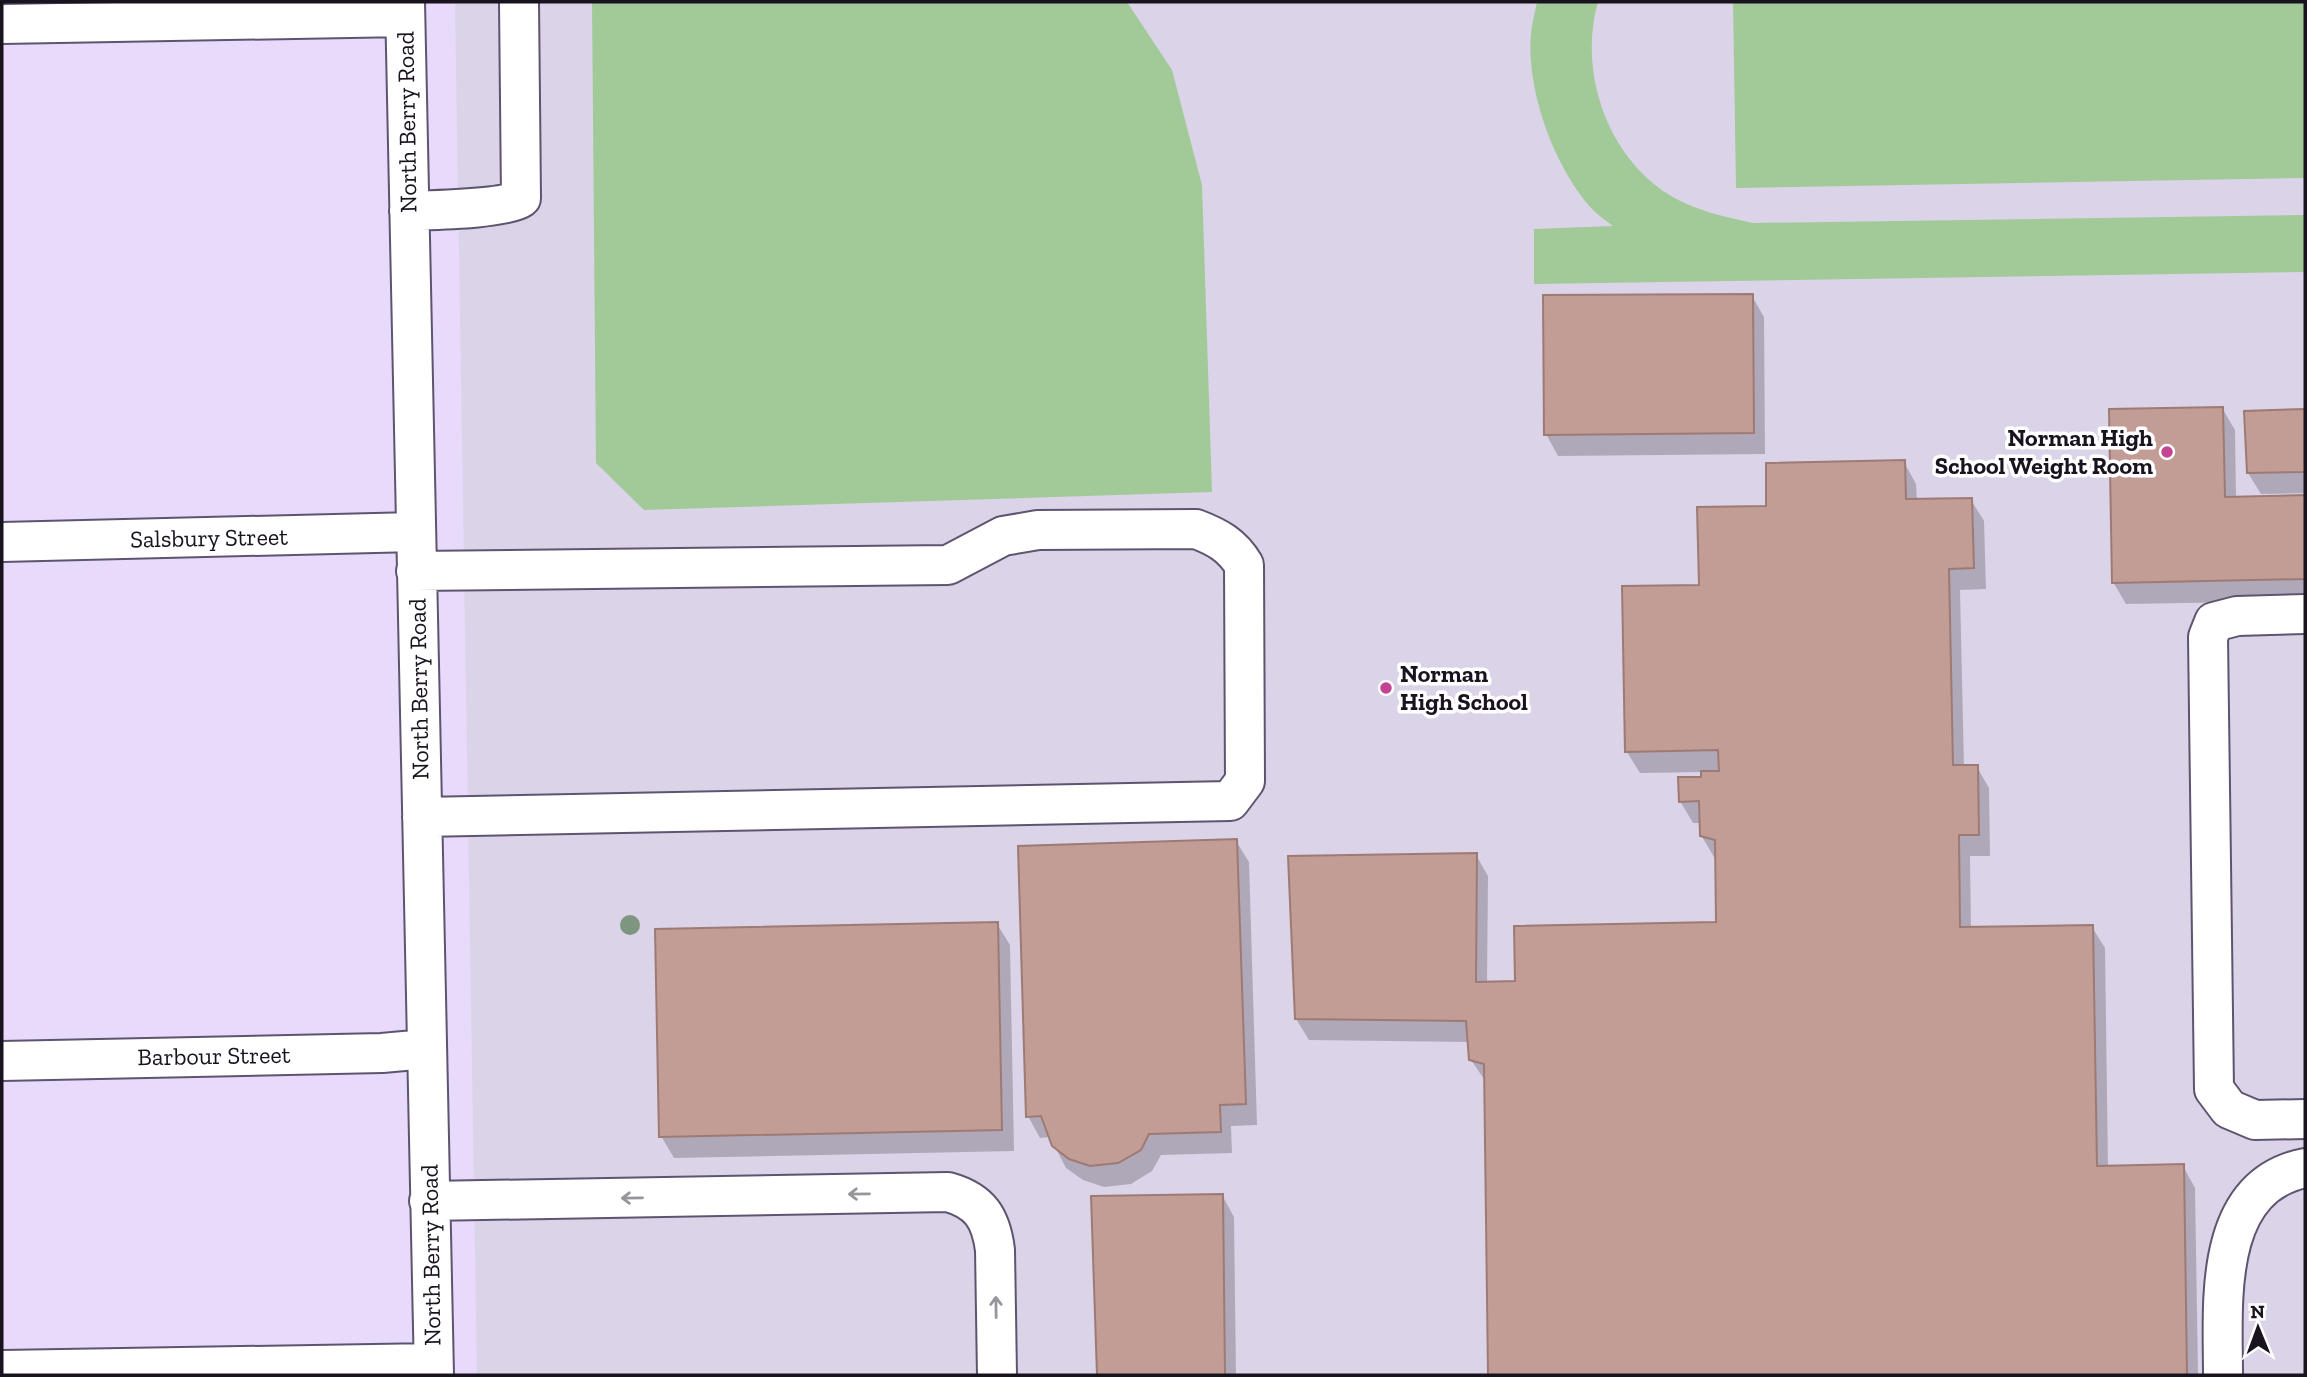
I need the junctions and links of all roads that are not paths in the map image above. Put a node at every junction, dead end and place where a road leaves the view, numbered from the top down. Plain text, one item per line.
1 (519, 2) edge
2 (405, 10) edge
3 (2, 24) edge
4 (409, 211) junction
5 (415, 533) junction
6 (2, 542) edge
7 (416, 571) junction
8 (2305, 614) edge
9 (422, 817) junction
10 (426, 1049) junction
11 (2, 1061) edge
12 (2305, 1119) edge
13 (2305, 1168) edge
14 (429, 1201) junction
15 (433, 1369) edge
16 (2, 1370) edge
17 (51, 1372) edge
18 (997, 1375) edge
19 (2223, 1375) edge

1 - 4 street
2 - 3 street
2 - 4 street, North Berry Road
4 - 5 street, North Berry Road
5 - 6 street, Salsbury Street
5 - 7 street, North Berry Road
7 - 9 street, North Berry Road
7 - 9 street
8 - 12 street
9 - 10 street, North Berry Road
10 - 11 street, Barbour Street
10 - 14 street, North Berry Road
13 - 19 street
14 - 15 street, North Berry Road
18 -> 14 street
15 - 17 street
16 - 17 street

